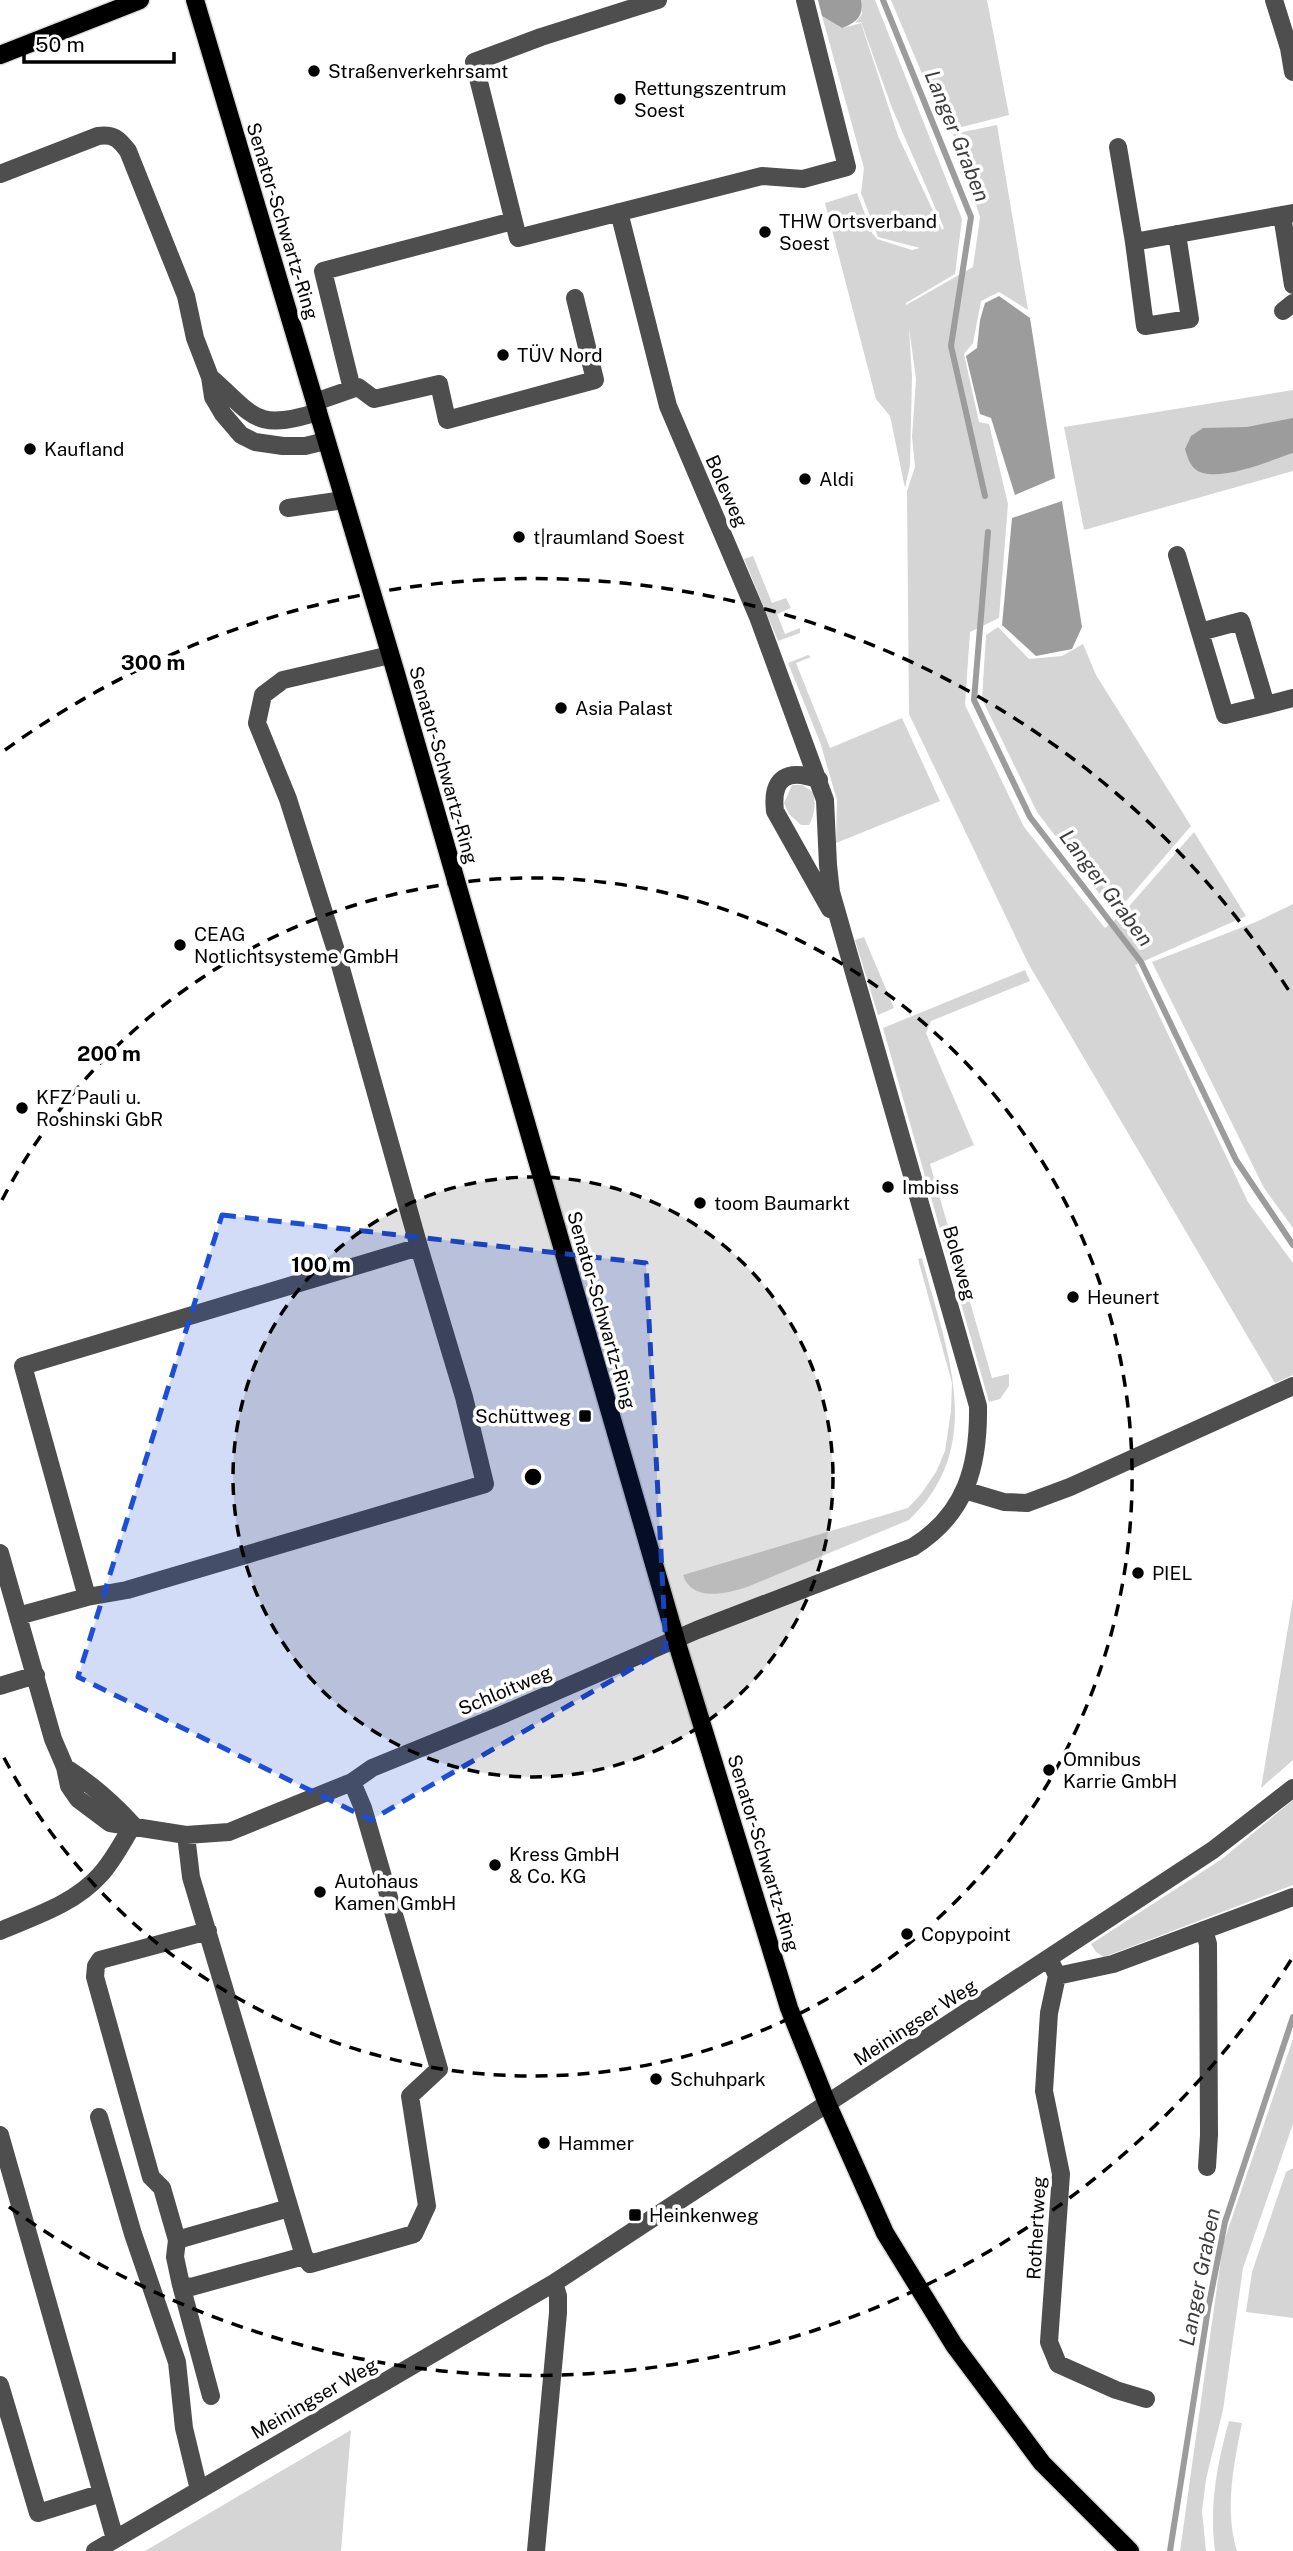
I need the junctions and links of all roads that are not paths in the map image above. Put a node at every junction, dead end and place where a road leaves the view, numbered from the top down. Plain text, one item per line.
1 (140, 0) edge
2 (195, 0) edge
3 (658, 0) edge
4 (805, 0) edge
5 (1274, 0) edge
6 (0, 55) edge
7 (1293, 72) edge
8 (1118, 147) dead end
9 (0, 174) edge
10 (620, 212) junction
11 (1287, 214) edge
12 (513, 221) junction
13 (1177, 234) junction
14 (1134, 242) junction
15 (1293, 285) edge
16 (575, 298) dead end
17 (210, 377) junction
18 (352, 389) junction
19 (316, 407) junction
20 (326, 441) junction
21 (344, 500) junction
22 (288, 508) dead end
23 (1177, 555) dead end
24 (1200, 632) junction
25 (390, 655) junction
26 (1293, 698) edge
27 (1266, 705) junction
28 (819, 780) junction
29 (841, 928) junction
30 (419, 1247) junction
31 (1293, 1386) edge
32 (964, 1490) junction
33 (0, 1553) edge
34 (87, 1597) junction
35 (18, 1616) junction
36 (676, 1640) junction
37 (36, 1675) junction
38 (0, 1686) edge
39 (352, 1782) junction
40 (1293, 1788) edge
41 (133, 1825) junction
42 (186, 1835) junction
43 (1293, 1897) edge
44 (1204, 1930) junction
45 (0, 1931) edge
46 (208, 1931) junction
47 (1054, 1968) junction
48 (827, 2104) junction
49 (99, 2117) dead end
50 (0, 2135) edge
51 (1207, 2167) dead end
52 (289, 2208) junction
53 (177, 2240) junction
54 (304, 2256) junction
55 (554, 2283) junction
56 (181, 2285) junction
57 (0, 2385) edge
58 (211, 2396) dead end
59 (1146, 2399) dead end
60 (199, 2490) junction
61 (102, 2493) junction
62 (115, 2539) junction
63 (95, 2551) edge
64 (536, 2551) edge
65 (1130, 2551) edge

1 - 6 main road
2 - 19 main road, Senator-Schwartz-Ring
3 - 12 street
4 - 10 street
5 - 7 street
8 - 14 street
9 - 17 street
10 - 12 street
10 - 28 street, Boleweg
11 - 13 street
11 - 15 street
12 - 18 street
13 - 14 street
13 - 14 street
16 - 18 street
17 - 19 street
17 - 20 street
18 - 19 street
19 - 20 main road, Senator-Schwartz-Ring
20 - 21 main road, Senator-Schwartz-Ring
21 - 22 street
21 - 25 main road, Senator-Schwartz-Ring
23 - 24 street
24 - 27 street
24 - 27 street
25 - 30 street
25 - 36 main road, Senator-Schwartz-Ring
26 - 27 street
28 - 29 street, Boleweg
28 - 29 street, Boleweg
29 - 32 street, Boleweg
30 - 34 street
30 - 34 street
31 - 32 street
32 - 36 street, Boleweg
33 - 35 street, Schloitweg
34 - 35 street
35 - 37 street, Schloitweg
36 - 39 street, Schloitweg
36 - 48 main road, Senator-Schwartz-Ring
37 - 38 street
37 - 41 street, Schloitweg
39 - 42 street, Schloitweg
39 - 54 street
40 - 47 street, Meiningser Weg
41 - 42 street, Schloitweg
41 - 45 street
42 - 46 street
43 - 44 street, Meiningser Weg
44 - 47 street, Meiningser Weg
44 - 51 street
46 - 52 street
46 - 53 street
47 - 48 street, Meiningser Weg
47 - 59 street, Rothertweg
48 - 55 street, Meiningser Weg
48 - 65 main road, Senator-Schwartz-Ring
49 - 60 street
50 - 61 street
52 - 53 street
52 - 54 street
53 - 56 street
54 - 56 street
55 - 60 street, Meiningser Weg
55 - 64 street
56 - 58 street
57 - 61 street
60 - 62 street, Meiningser Weg
61 - 62 street
62 - 63 street, Meiningser Weg

